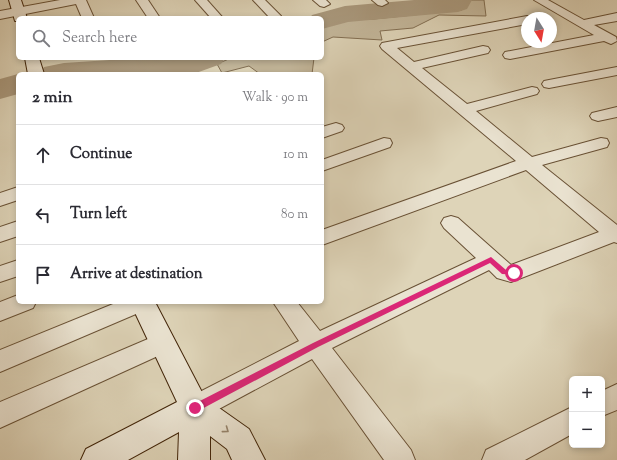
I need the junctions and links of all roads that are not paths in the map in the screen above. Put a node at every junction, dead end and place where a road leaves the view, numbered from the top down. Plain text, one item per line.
1 (79, 0) edge
2 (142, 0) edge
3 (201, 0) edge
4 (259, 0) edge
5 (557, 0) edge
6 (542, 1) edge
7 (18, 10) edge
8 (564, 13) junction
9 (557, 14) edge
10 (0, 15) edge
11 (87, 16) edge
12 (153, 16) edge
13 (215, 16) edge
14 (275, 16) dead end
15 (617, 17) edge
16 (521, 21) edge
17 (582, 24) junction
18 (605, 37) junction
19 (617, 44) edge
20 (482, 50) dead end
21 (510, 55) dead end
22 (32, 60) edge
23 (413, 66) junction
24 (617, 71) edge
25 (36, 72) edge
26 (549, 84) dead end
27 (532, 91) dead end
28 (466, 109) junction
29 (617, 112) edge
30 (598, 116) dead end
31 (601, 142) dead end
32 (384, 143) dead end
33 (528, 163) junction
34 (324, 165) edge
35 (16, 195) edge
36 (0, 200) edge
37 (451, 223) dead end
38 (16, 229) edge
39 (616, 234) edge
40 (0, 235) edge
41 (324, 237) edge
42 (491, 260) junction
43 (16, 269) edge
44 (0, 274) edge
45 (20, 304) edge
46 (137, 304) edge
47 (143, 304) edge
48 (285, 304) edge
49 (0, 312) edge
50 (162, 343) junction
51 (315, 345) junction
52 (0, 361) edge
53 (617, 396) edge
54 (605, 402) edge
55 (195, 408) junction
56 (0, 415) edge
57 (569, 422) edge
58 (96, 460) edge
59 (194, 460) edge
60 (249, 460) edge
61 (401, 460) edge
62 (496, 460) edge

1 - 7 street
1 - 11 street
2 - 12 street
3 - 13 street
4 - 14 street
5 - 6 street
6 - 8 street
7 - 10 street
8 - 9 street
8 - 17 street
15 - 17 street
16 - 23 street
17 - 18 street
18 - 19 street
18 - 21 street
20 - 23 street
22 - 25 street
23 - 28 street
24 - 26 street
27 - 28 street
28 - 33 street
29 - 30 street
31 - 33 street
32 - 34 street
33 - 39 street
33 - 41 street
35 - 36 street
37 - 42 street
38 - 40 street
39 - 42 street
42 - 51 street
43 - 44 street
45 - 49 street
46 - 52 street
47 - 50 street
48 - 51 street
50 - 55 street
50 - 56 street
51 - 55 street
51 - 61 street
53 - 54 street
55 - 58 street
55 - 59 street
55 -> 60 street
57 - 62 street

